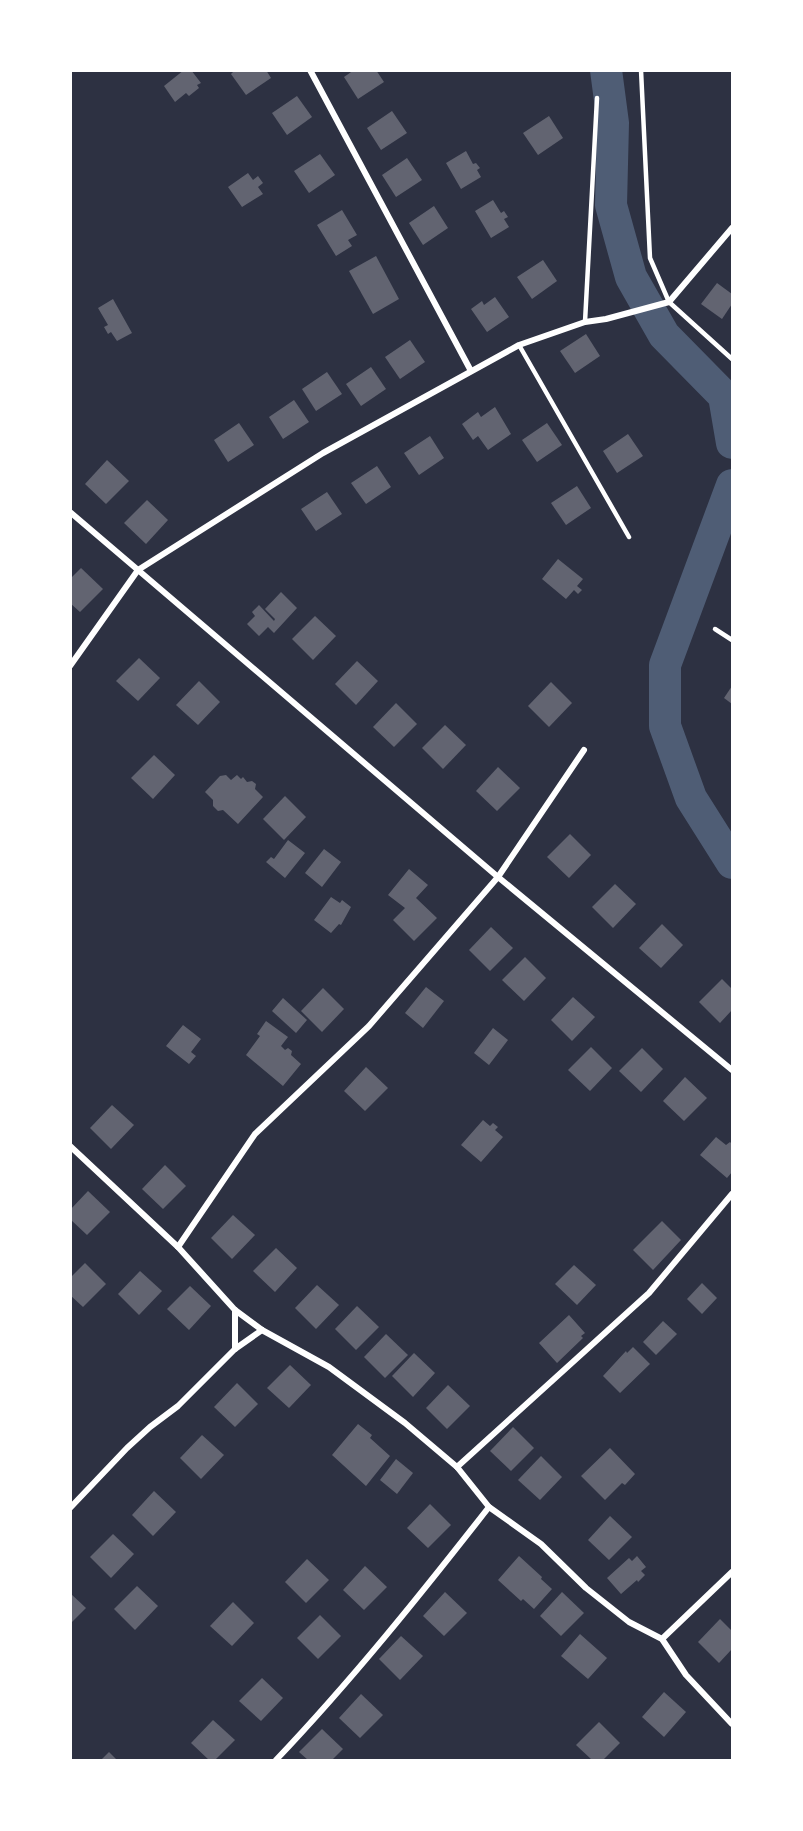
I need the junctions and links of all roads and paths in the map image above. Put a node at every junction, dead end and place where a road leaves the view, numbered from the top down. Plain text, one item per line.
1 (310, 70) edge
2 (641, 70) edge
3 (597, 98) dead end
4 (732, 228) edge
5 (669, 302) junction
6 (585, 322) junction
7 (519, 345) junction
8 (732, 359) edge
9 (471, 371) junction
10 (70, 512) edge
11 (629, 537) dead end
12 (138, 570) junction
13 (715, 628) dead end
14 (732, 640) edge
15 (70, 666) edge
16 (584, 750) dead end
17 (498, 876) junction
18 (732, 1070) edge
19 (70, 1146) edge
20 (732, 1194) edge
21 (178, 1247) junction
22 (235, 1310) junction
23 (262, 1330) junction
24 (235, 1349) junction
25 (457, 1467) junction
26 (70, 1508) edge
27 (489, 1508) junction
28 (732, 1572) edge
29 (662, 1639) junction
30 (732, 1724) edge
31 (276, 1761) edge

1 - 9 street
2 - 5 lane
3 - 6 lane
4 - 5 street
5 - 6 street
5 - 8 lane
6 - 7 street
7 - 9 street
7 - 11 lane
9 - 12 street
10 - 12 street
12 - 15 street
12 - 17 street
13 - 14 lane
16 - 17 street
17 - 18 street
17 - 21 street
19 - 21 street
20 - 25 street
21 - 22 street
22 - 23 street
22 - 24 street
23 - 24 street
23 - 25 street
24 - 26 street
25 - 27 street
27 - 29 street
27 - 31 street
28 - 29 street
29 - 30 street

